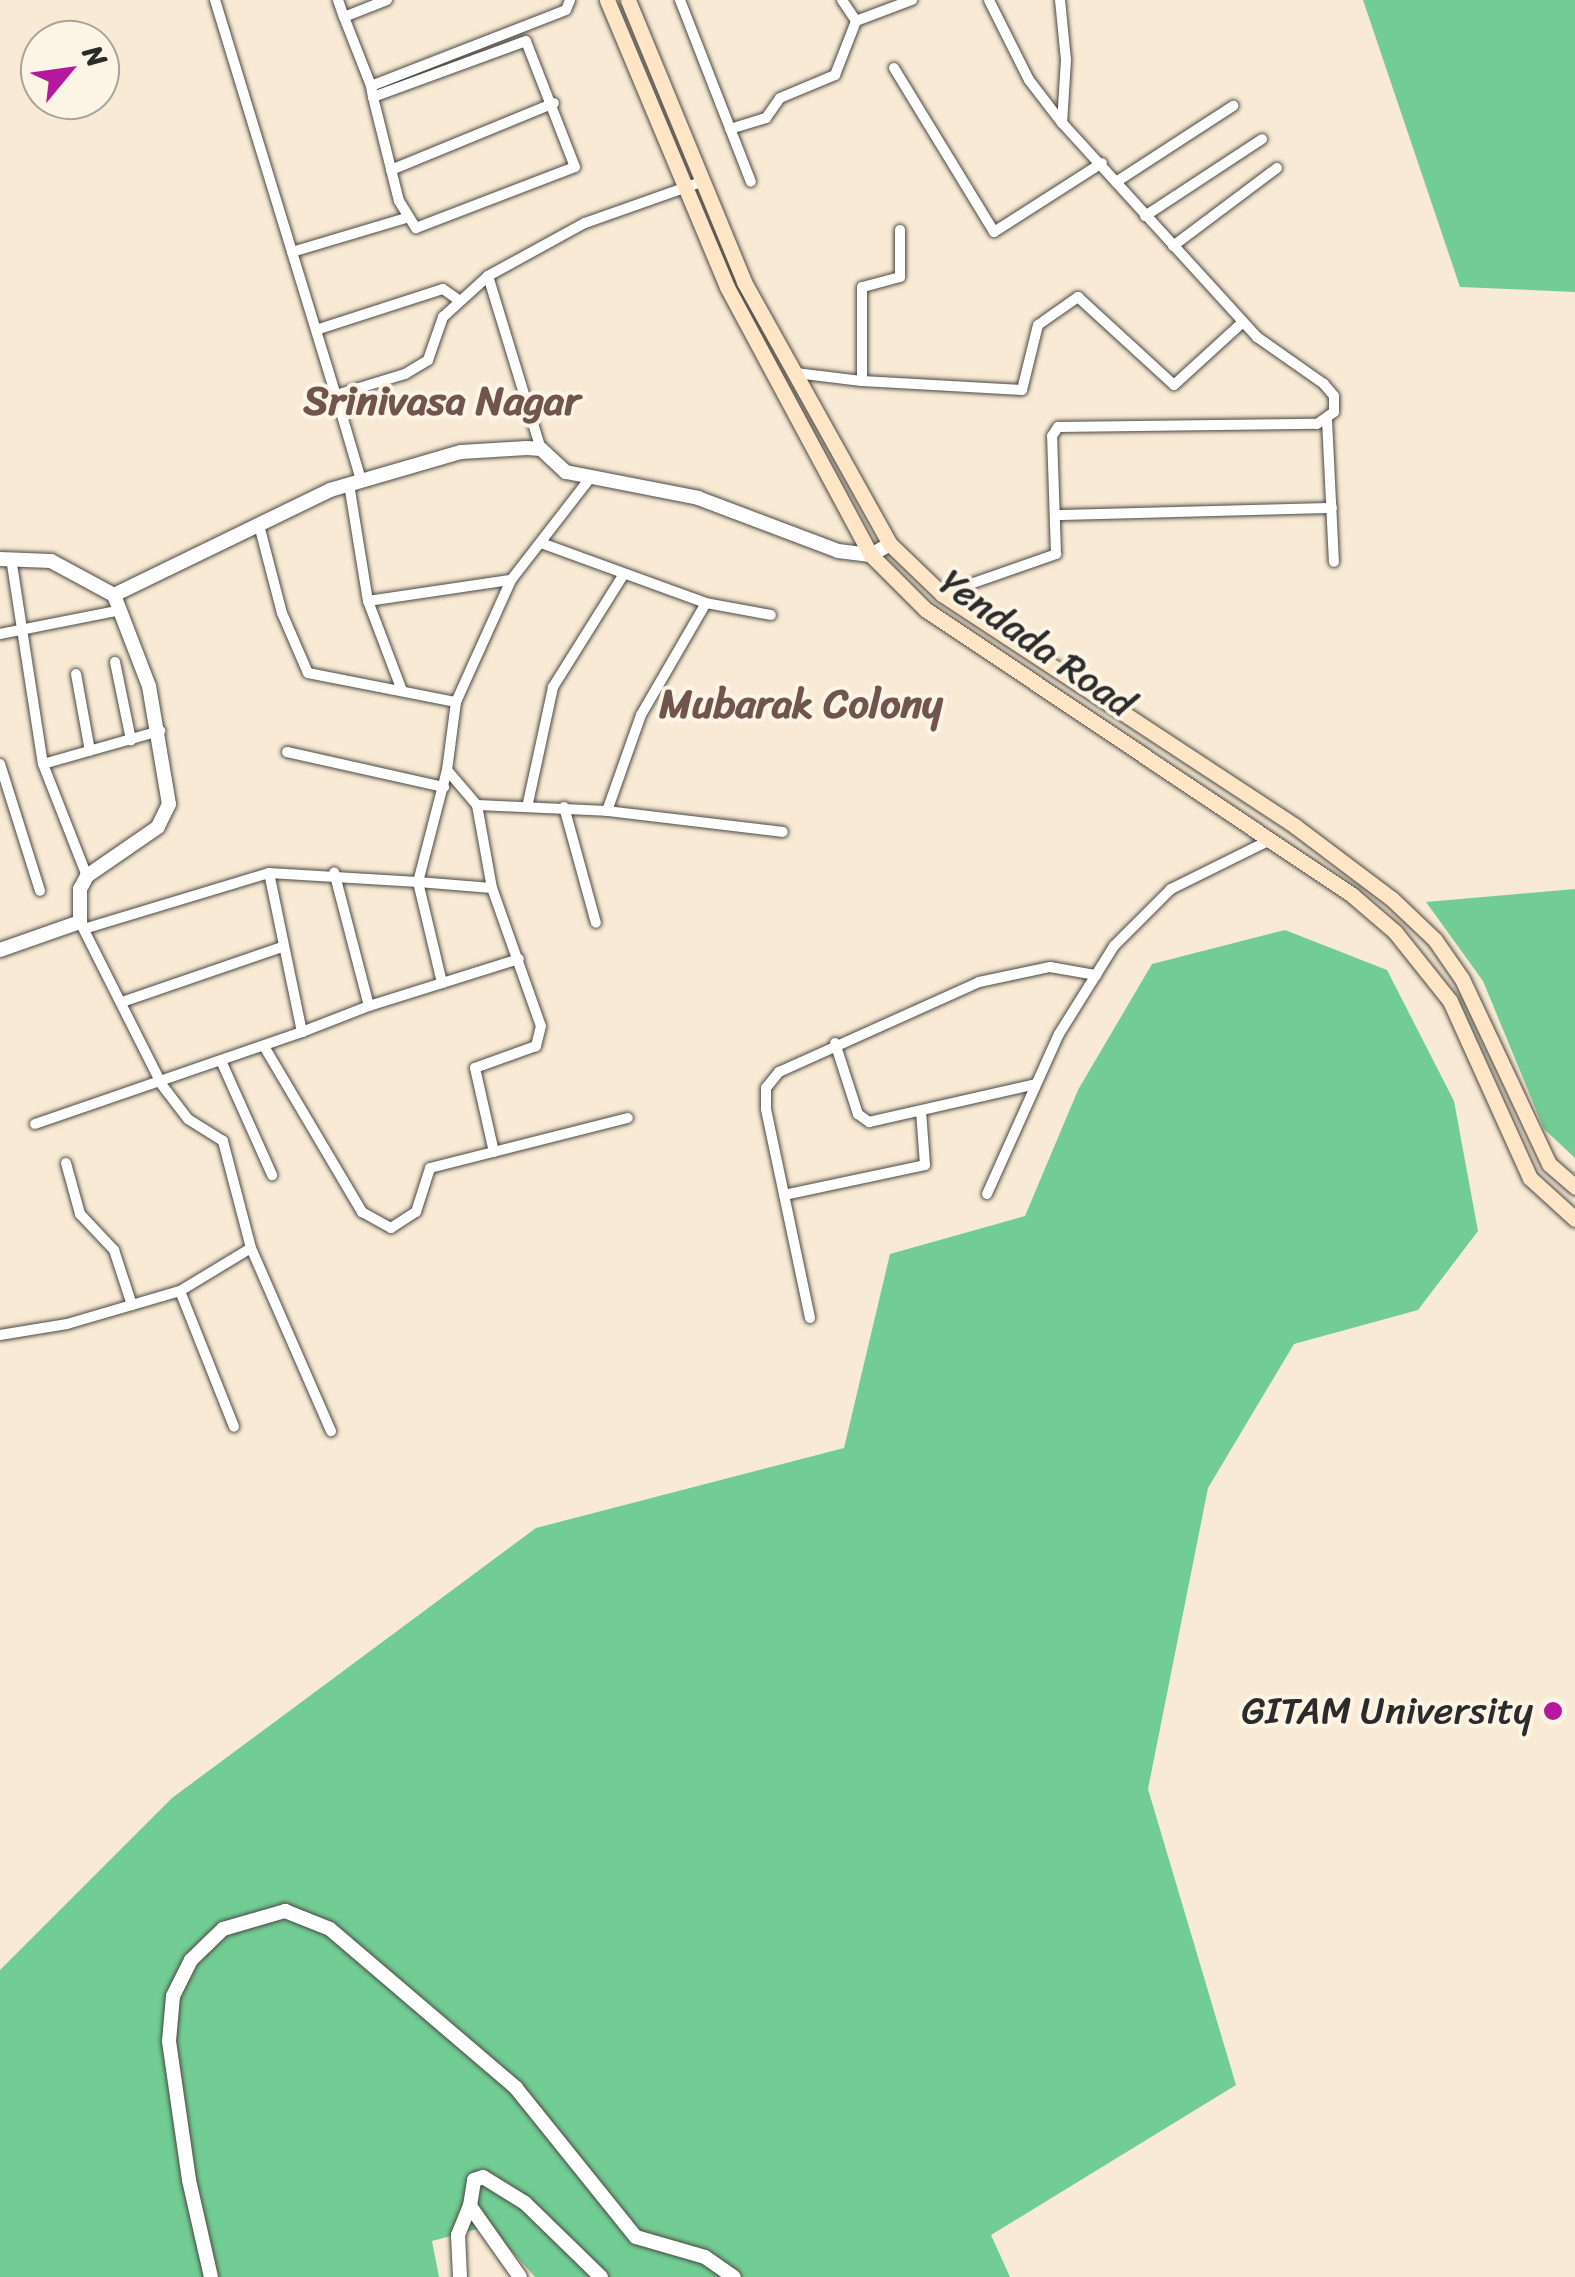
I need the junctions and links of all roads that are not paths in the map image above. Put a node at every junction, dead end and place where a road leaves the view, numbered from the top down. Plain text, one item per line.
1 (214, 0) edge
2 (338, 0) edge
3 (387, 0) edge
4 (570, 0) edge
5 (607, 0) edge
6 (628, 0) edge
7 (680, 0) edge
8 (842, 0) edge
9 (912, 0) edge
10 (989, 0) edge
11 (1060, 0) edge
12 (344, 17) junction
13 (856, 20) junction
14 (894, 68) dead end
15 (372, 92) junction
16 (554, 103) junction
17 (1234, 106) dead end
18 (1062, 123) junction
19 (730, 129) junction
20 (1262, 139) dead end
21 (1102, 163) junction
22 (1277, 168) dead end
23 (391, 170) junction
24 (700, 182) junction
25 (750, 182) dead end
26 (1116, 182) junction
27 (683, 189) junction
28 (1145, 216) junction
29 (406, 218) junction
30 (900, 230) dead end
31 (1173, 246) junction
32 (292, 252) junction
33 (488, 276) junction
34 (460, 301) junction
35 (1243, 322) junction
36 (319, 329) junction
37 (796, 373) junction
38 (862, 381) junction
39 (336, 395) junction
40 (1327, 420) junction
41 (542, 449) junction
42 (591, 477) junction
43 (355, 482) junction
44 (1332, 508) junction
45 (1058, 515) junction
46 (259, 525) junction
47 (544, 544) junction
48 (890, 544) junction
49 (870, 555) junction
50 (6, 558) edge
51 (1334, 562) dead end
52 (624, 574) junction
53 (511, 580) junction
54 (942, 594) junction
55 (114, 595) junction
56 (368, 602) junction
57 (706, 603) junction
58 (120, 610) junction
59 (771, 615) dead end
60 (19, 632) junction
61 (0, 634) edge
62 (115, 662) dead end
63 (76, 674) dead end
64 (401, 688) junction
65 (456, 702) junction
66 (161, 731) junction
67 (131, 740) junction
68 (90, 751) junction
69 (288, 752) dead end
70 (0, 764) edge
71 (43, 764) junction
72 (446, 770) junction
73 (444, 787) junction
74 (528, 803) junction
75 (476, 806) junction
76 (564, 806) junction
77 (607, 811) junction
78 (782, 832) dead end
79 (1270, 840) junction
80 (269, 872) junction
81 (334, 872) junction
82 (88, 876) junction
83 (418, 882) junction
84 (492, 888) junction
85 (40, 891) dead end
86 (596, 923) dead end
87 (83, 925) junction
88 (282, 948) junction
89 (0, 950) edge
90 (519, 959) junction
91 (1096, 974) junction
92 (442, 983) junction
93 (125, 1001) junction
94 (368, 1006) junction
95 (302, 1032) junction
96 (835, 1042) junction
97 (266, 1048) junction
98 (222, 1064) junction
99 (1036, 1084) junction
100 (162, 1085) junction
101 (920, 1111) junction
102 (628, 1118) dead end
103 (35, 1124) dead end
104 (494, 1152) junction
105 (66, 1162) dead end
106 (272, 1175) dead end
107 (1575, 1188) edge
108 (987, 1194) dead end
109 (784, 1195) junction
110 (1575, 1219) edge
111 (251, 1248) junction
112 (180, 1290) junction
113 (132, 1305) junction
114 (810, 1318) dead end
115 (0, 1334) edge
116 (234, 1427) dead end
117 (332, 1430) dead end
118 (470, 2206) junction
119 (211, 2277) edge
120 (460, 2277) edge
121 (520, 2277) edge
122 (601, 2277) edge
123 (734, 2277) edge

1 - 32 street
2 - 12 street
3 - 12 street
4 - 15 street
5 - 27 main road, Yendada Road
6 - 24 main road, Yendada Road
7 - 19 street
8 - 13 street
9 - 13 street
10 - 18 street
11 - 18 street
12 - 15 street
13 - 19 street
14 - 21 street
15 - 16 street
15 - 23 street
16 - 23 street
16 - 29 street
17 - 26 street
18 - 21 street
19 - 25 street
20 - 28 street
21 - 26 street
22 - 31 street
23 - 29 street
24 - 27 street
24 - 37 main road, Yendada Road
26 - 28 street
27 - 33 street
27 - 49 main road, Yendada Road
28 - 31 street
29 - 32 street
30 - 38 street
31 - 35 street
32 - 36 street
33 - 34 street
33 - 41 street
34 - 36 street
34 - 39 street
35 - 38 street
35 - 40 street
36 - 39 street
37 - 38 street
37 - 48 main road, Yendada Road
39 - 43 street
40 - 44 street
40 - 45 street
41 - 42 street
41 - 43 street
42 - 47 street
42 - 49 street
43 - 46 street
43 - 56 street
44 - 45 street
44 - 51 street
45 - 54 street
46 - 55 street
46 - 64 street
47 - 52 street
47 - 53 street
48 - 49 street
48 - 54 main road, Yendada Road
49 - 79 main road, Yendada Road
50 - 55 street
50 - 60 street
52 - 57 street
52 - 74 street
53 - 56 street
53 - 65 street
54 - 107 main road, Yendada Road
55 - 58 street
56 - 64 street
57 - 59 street
57 - 77 street
58 - 60 street
58 - 66 street
60 - 61 street
60 - 71 street
62 - 67 street
63 - 68 street
64 - 65 street
65 - 72 street
66 - 67 street
66 - 82 street
67 - 68 street
68 - 71 street
69 - 73 street
70 - 85 street
71 - 82 street
72 - 73 street
72 - 75 street
73 - 83 street
74 - 75 street
74 - 76 street
75 - 84 street
76 - 77 street
76 - 86 street
77 - 78 street
79 - 91 street
79 - 110 main road, Yendada Road
80 - 81 street
80 - 87 street
80 - 88 street
81 - 83 street
81 - 94 street
82 - 87 street
83 - 84 street
83 - 92 street
84 - 90 street
87 - 89 street
87 - 93 street
88 - 93 street
88 - 95 street
90 - 92 street
90 - 104 street
91 - 96 street
91 - 99 street
92 - 94 street
93 - 100 street
94 - 95 street
95 - 97 street
96 - 101 street
96 - 109 street
97 - 98 street
97 - 104 street
98 - 100 street
98 - 106 street
99 - 101 street
99 - 108 street
100 - 103 street
100 - 111 street
101 - 109 street
102 - 104 street
105 - 113 street
109 - 114 street
111 - 112 street
111 - 117 street
112 - 113 street
112 - 116 street
113 - 115 street
118 - 120 street
118 - 121 street
118 - 122 street
119 - 123 street

